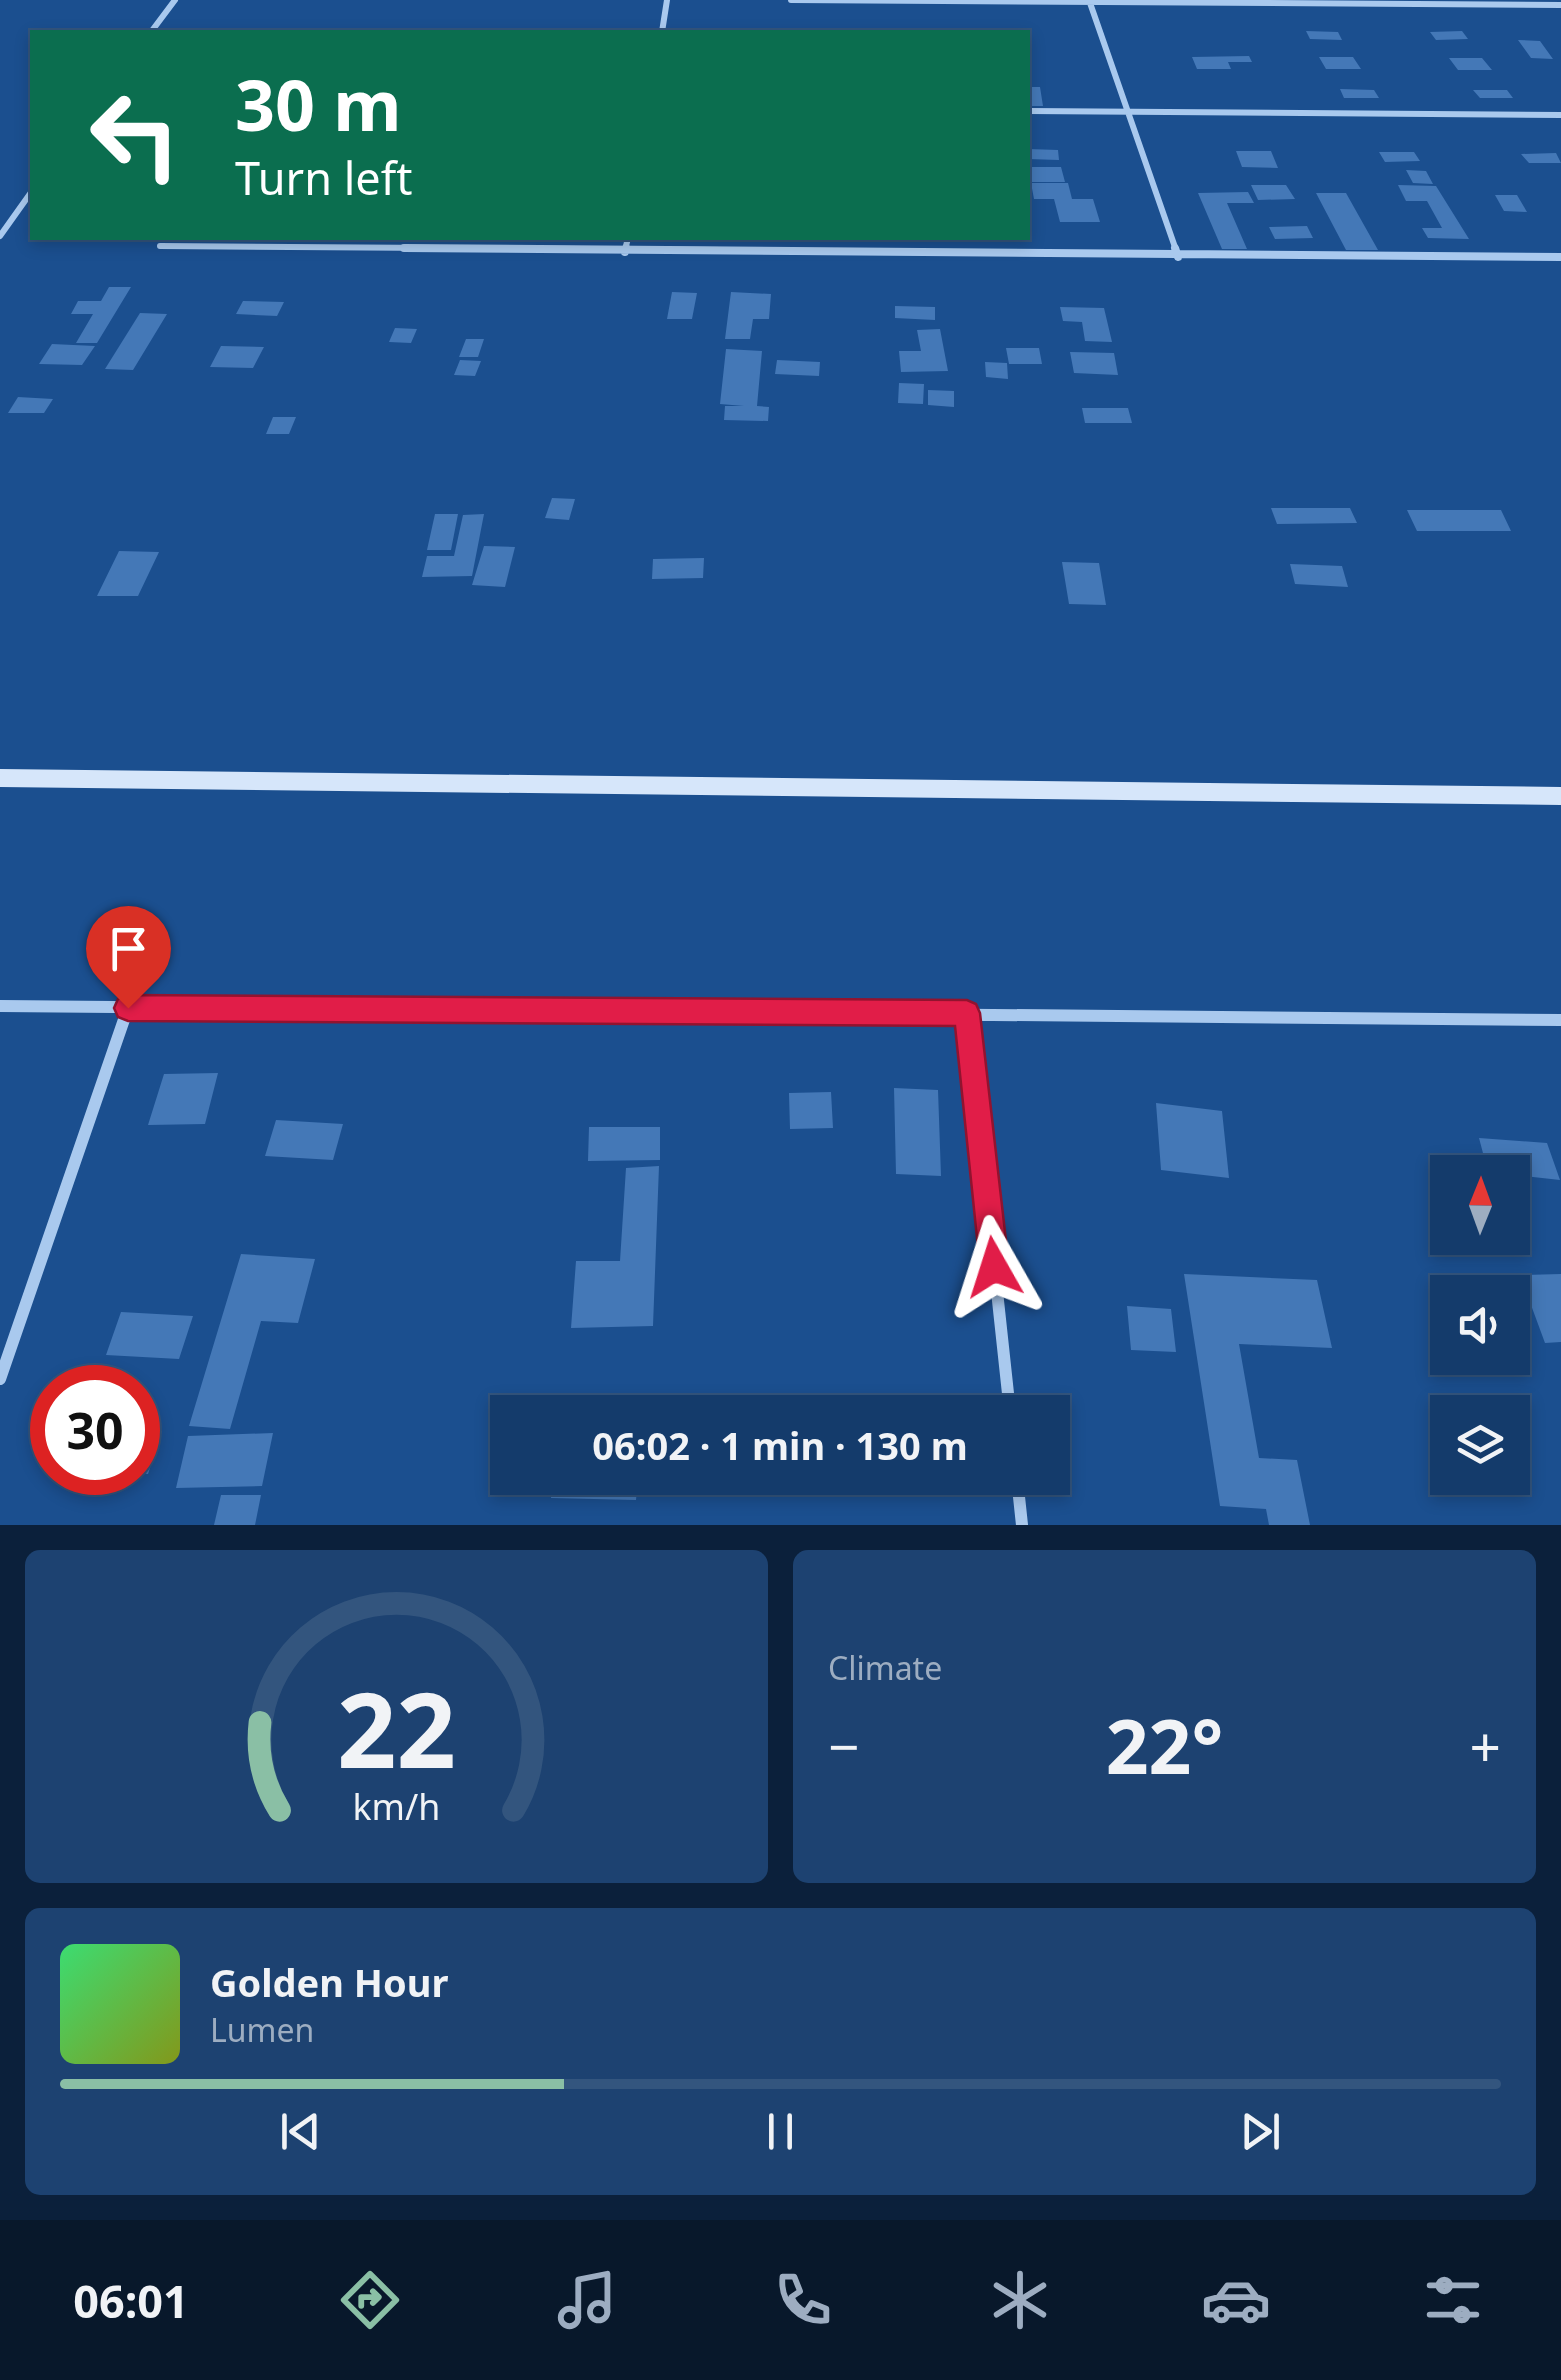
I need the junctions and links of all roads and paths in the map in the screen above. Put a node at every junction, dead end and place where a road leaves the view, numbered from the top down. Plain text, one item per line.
1 (175, 0) edge
2 (667, 0) edge
3 (792, 0) edge
4 (1089, 1) edge
5 (1561, 4) edge
6 (152, 30) edge
7 (662, 30) edge
8 (1030, 111) edge
9 (1127, 113) junction
10 (1561, 114) edge
11 (30, 195) edge
12 (0, 236) edge
13 (628, 240) edge
14 (160, 246) dead end
15 (625, 252) junction
16 (1178, 256) junction
17 (1561, 257) edge
18 (0, 778) edge
19 (1561, 796) edge
20 (0, 1006) edge
21 (128, 1008) junction
22 (967, 1013) junction
23 (1561, 1020) edge
24 (0, 1379) edge
25 (1008, 1395) edge
26 (1019, 1495) edge
27 (1022, 1525) edge

1 - 6 street
2 - 7 street
3 - 4 street
4 - 5 street
4 - 9 street
8 - 9 street
9 - 10 street
9 - 16 street
11 - 12 street
13 - 15 street
14 - 15 street
15 - 16 street
16 - 17 street
18 - 19 street
20 - 21 street
21 - 22 street
21 - 24 street
22 - 23 street
22 - 25 street
26 - 27 street

